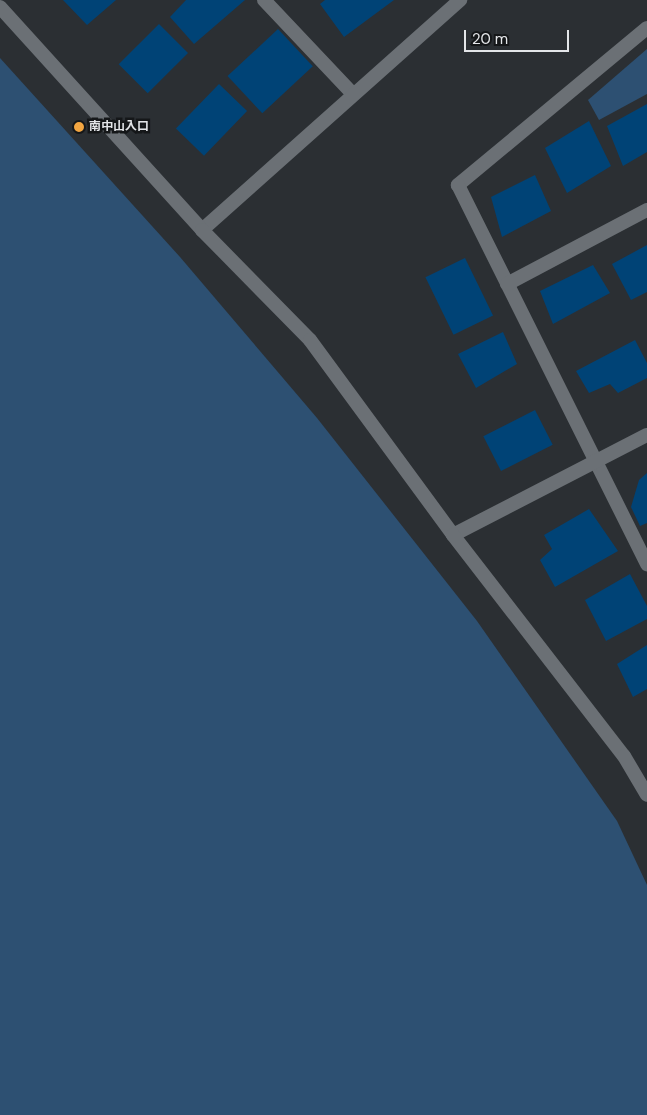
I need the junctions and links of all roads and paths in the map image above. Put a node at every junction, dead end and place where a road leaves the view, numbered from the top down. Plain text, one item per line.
1 (264, 0) edge
2 (460, 0) edge
3 (0, 7) edge
4 (647, 28) edge
5 (353, 94) junction
6 (647, 210) edge
7 (202, 230) junction
8 (507, 284) junction
9 (647, 435) edge
10 (594, 461) junction
11 (453, 535) junction
12 (647, 564) edge
13 (647, 795) edge

1 - 5 street
2 - 5 street
3 - 7 street
4 - 8 street
5 - 7 street
6 - 8 street
7 - 11 street
8 - 10 street
9 - 10 street
10 - 11 street
10 - 12 street
11 - 13 street

